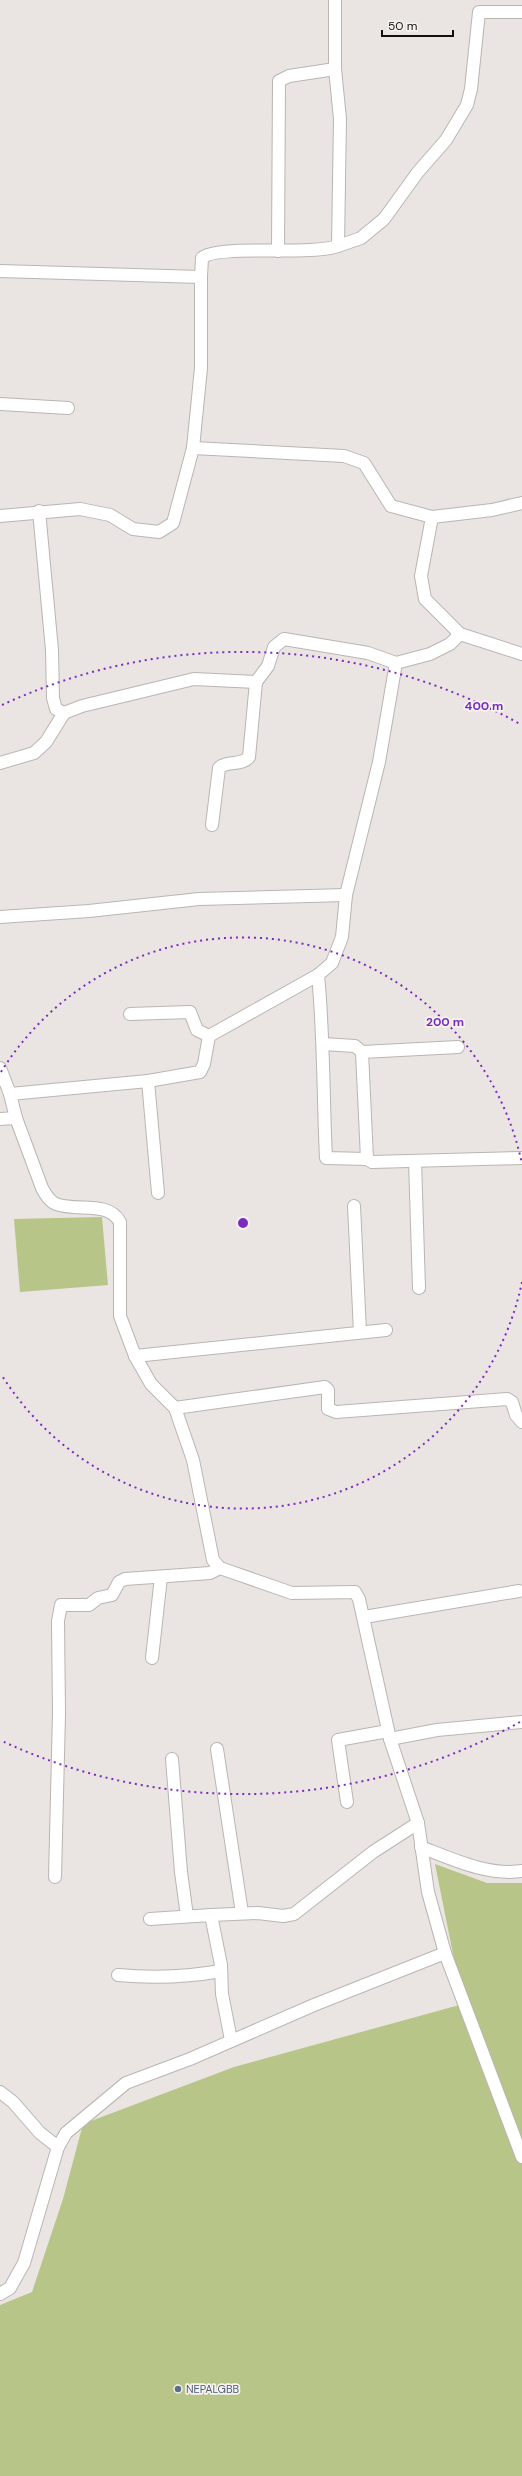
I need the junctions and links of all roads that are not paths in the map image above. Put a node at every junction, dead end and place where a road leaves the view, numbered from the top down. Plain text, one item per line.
1 (336, 0) edge
2 (499, 5) edge
3 (522, 12) edge
4 (335, 69) junction
5 (338, 246) junction
6 (278, 251) junction
7 (0, 271) edge
8 (201, 277) junction
9 (0, 404) edge
10 (68, 408) dead end
11 (193, 448) junction
12 (522, 503) edge
13 (39, 511) junction
14 (0, 516) edge
15 (432, 517) junction
16 (460, 634) junction
17 (522, 654) edge
18 (396, 663) junction
19 (256, 682) junction
20 (64, 713) junction
21 (0, 764) edge
22 (212, 825) dead end
23 (346, 895) junction
24 (0, 917) edge
25 (318, 975) junction
26 (130, 1014) dead end
27 (209, 1036) junction
28 (322, 1044) junction
29 (458, 1047) dead end
30 (362, 1052) junction
31 (0, 1068) edge
32 (148, 1081) junction
33 (10, 1094) junction
34 (16, 1118) junction
35 (0, 1119) edge
36 (367, 1158) junction
37 (522, 1158) edge
38 (415, 1161) junction
39 (158, 1193) dead end
40 (354, 1206) dead end
41 (418, 1288) dead end
42 (386, 1330) dead end
43 (360, 1332) junction
44 (134, 1356) junction
45 (175, 1408) junction
46 (522, 1422) edge
47 (220, 1568) junction
48 (161, 1577) junction
49 (520, 1591) dead end
50 (364, 1617) junction
51 (152, 1658) dead end
52 (522, 1722) edge
53 (389, 1735) junction
54 (217, 1749) dead end
55 (172, 1759) dead end
56 (347, 1802) dead end
57 (418, 1823) junction
58 (421, 1847) junction
59 (522, 1871) edge
60 (55, 1877) dead end
61 (242, 1914) junction
62 (211, 1915) junction
63 (187, 1916) junction
64 (150, 1919) dead end
65 (445, 1953) junction
66 (221, 1971) junction
67 (118, 1975) dead end
68 (231, 2040) junction
69 (0, 2092) edge
70 (58, 2147) junction
71 (522, 2157) edge
72 (0, 2294) edge

1 - 4 street
2 - 3 street
2 - 5 street
4 - 5 street
4 - 6 street
5 - 6 street
6 - 8 street
7 - 8 street
8 - 11 street
9 - 10 street
11 - 13 street
11 - 15 street
12 - 15 street
13 - 14 street
13 - 20 street
15 - 16 street
16 - 17 street
16 - 18 street
18 - 19 street
18 - 23 street
19 - 20 street
19 - 22 street
20 - 21 street
23 - 24 street
23 - 25 street
25 - 27 street
25 - 28 street
26 - 27 street
27 - 32 street
28 - 30 street
28 - 36 street
29 - 30 street
30 - 36 street
31 - 33 street
32 - 33 street
32 - 39 street
33 - 34 street
34 - 35 street
34 - 44 street
36 - 38 street
37 - 38 street
38 - 41 street
40 - 43 street
42 - 43 street
43 - 44 street
44 - 45 street
45 - 46 street
45 - 47 street
47 - 48 street
47 - 50 street
48 - 51 street
48 - 60 street
49 - 50 street
50 - 53 street
52 - 53 street
53 - 56 street
53 - 57 street
54 - 61 street
55 - 63 street
57 - 58 street
57 - 61 street
58 - 59 street
58 - 65 street
61 - 62 street
62 - 63 street
62 - 66 street
63 - 64 street
65 - 68 street
65 - 71 street
66 - 67 street
66 - 68 street
68 - 70 street
69 - 70 street
70 - 72 street

